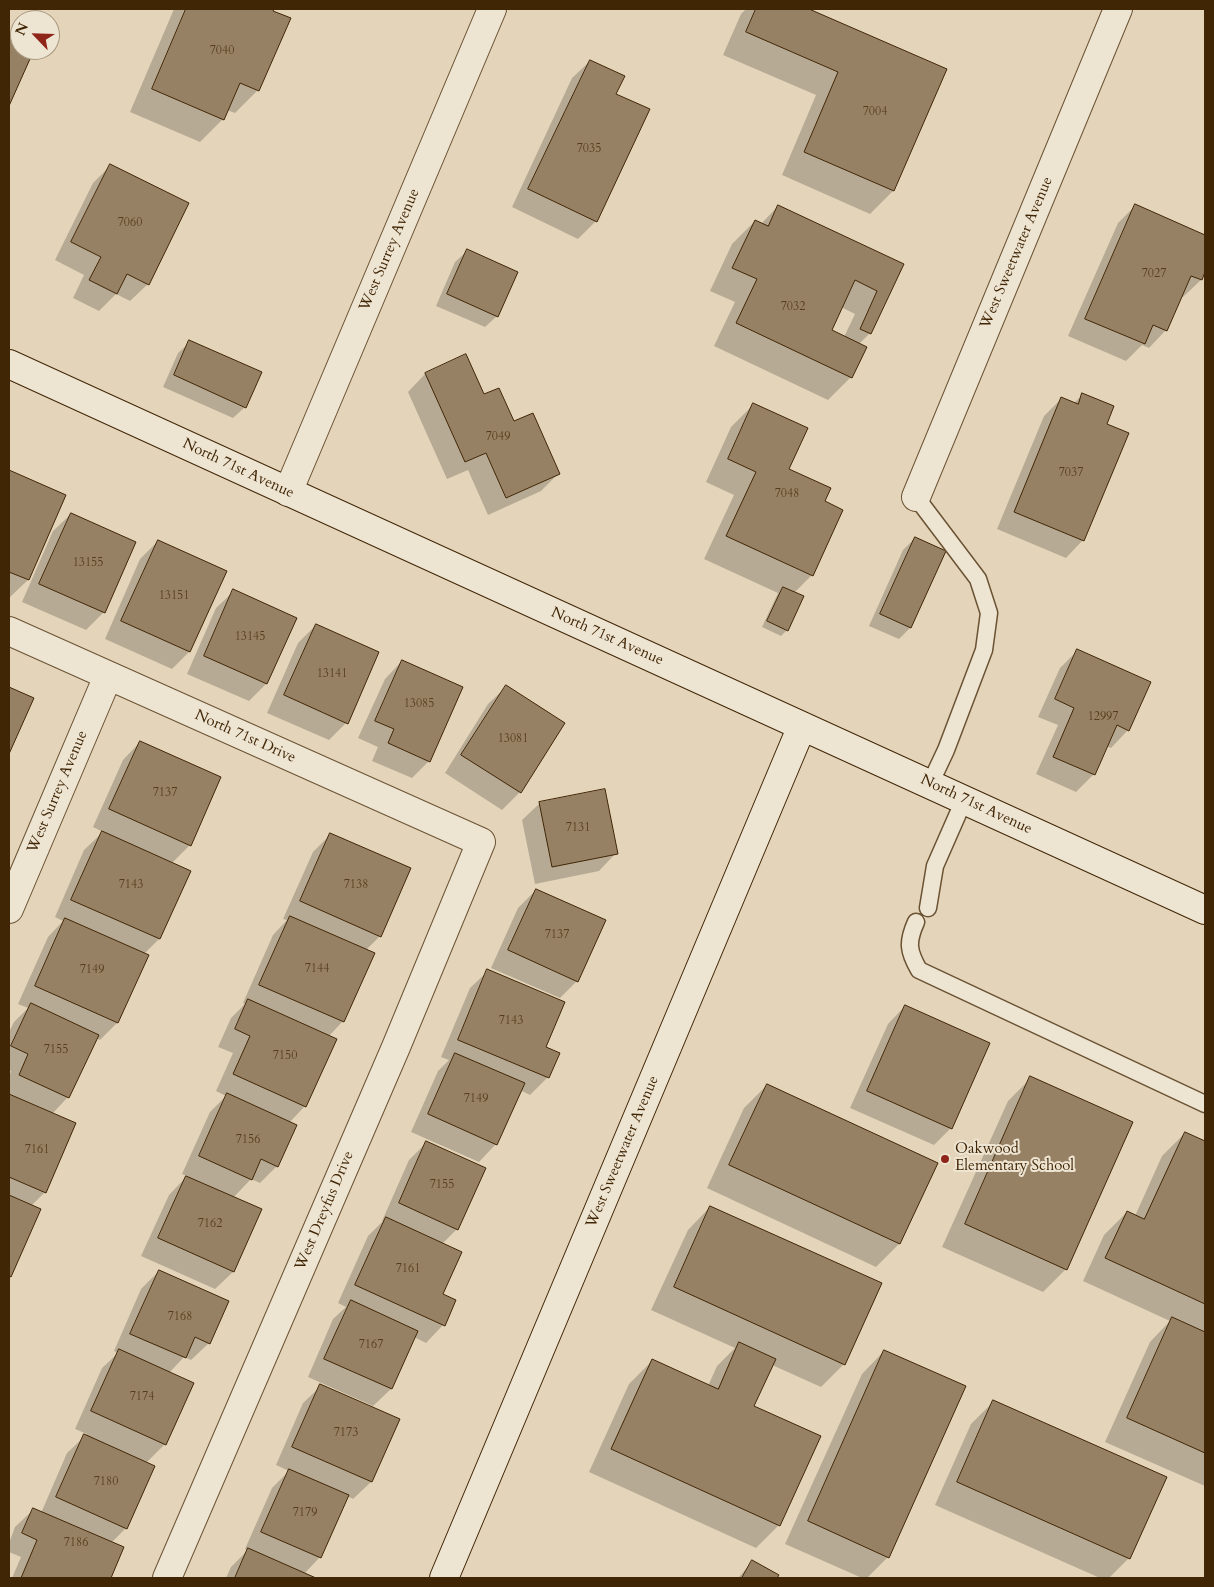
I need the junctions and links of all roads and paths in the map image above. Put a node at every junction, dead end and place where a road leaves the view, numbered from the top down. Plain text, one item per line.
1 (492, 9) edge
2 (1118, 9) edge
3 (9, 364) edge
4 (288, 492) junction
5 (916, 497) joint
6 (9, 631) edge
7 (108, 676) junction
8 (802, 726) junction
9 (930, 784) junction
10 (964, 800) junction
11 (481, 842) joint
12 (928, 908) dead end
13 (9, 909) edge
14 (1205, 910) edge
15 (916, 922) dead end
16 (1205, 1104) edge
17 (167, 1578) edge
18 (444, 1578) edge

1 - 4 street, West Surrey Avenue
2 - 5 street, West Sweetwater Avenue
3 - 4 street, North 71st Avenue
4 - 8 street, North 71st Avenue
5 - 9 lane
6 - 7 street, North 71st Drive
7 - 11 street, North 71st Drive
7 - 13 street, West Surrey Avenue
8 - 9 street, North 71st Avenue
8 - 18 street, West Sweetwater Avenue
9 - 10 street, North 71st Avenue
10 - 12 lane
10 - 14 street, North 71st Avenue
11 - 17 street, West Dreyfus Drive
15 - 16 lane

